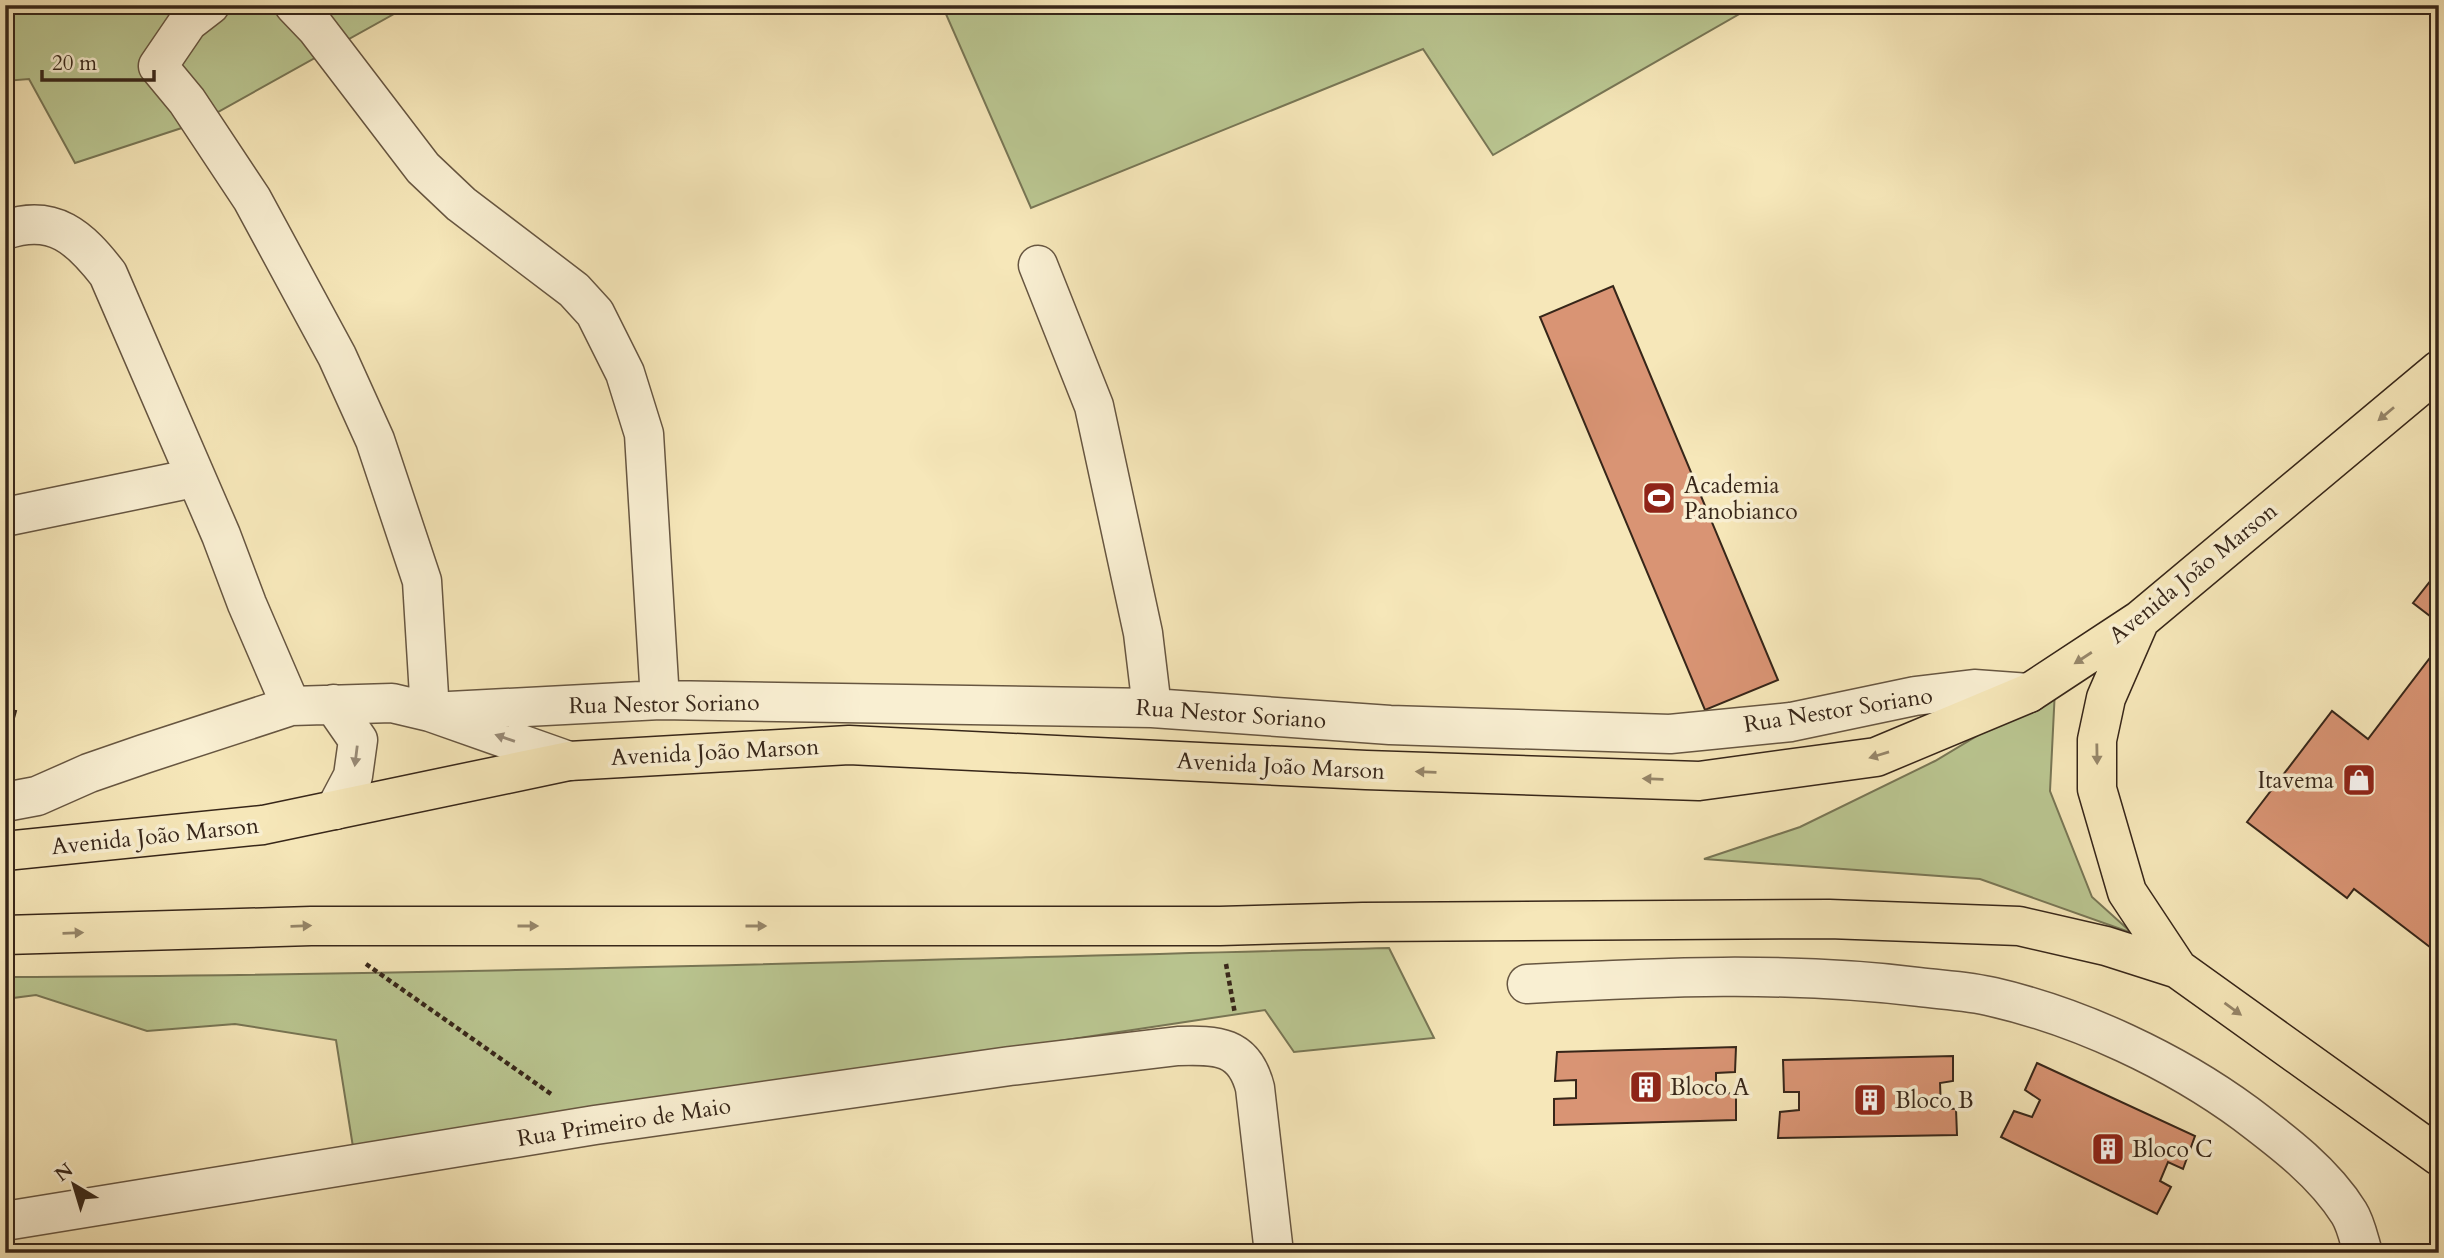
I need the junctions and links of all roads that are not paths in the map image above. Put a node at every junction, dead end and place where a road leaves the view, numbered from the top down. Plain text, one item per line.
1 (210, 5) edge
2 (294, 5) edge
3 (5, 230) edge
4 (1038, 265) dead end
5 (2439, 370) edge
6 (194, 478) junction
7 (5, 517) edge
8 (2140, 620) junction
9 (2028, 693) junction
10 (660, 700) junction
11 (333, 704) junction
12 (291, 706) junction
13 (1152, 708) junction
14 (430, 712) junction
15 (569, 761) junction
16 (5, 802) edge
17 (335, 810) junction
18 (5, 851) edge
19 (5, 935) edge
20 (2178, 970) junction
21 (1527, 984) dead end
22 (2439, 1156) edge
23 (5, 1221) edge
24 (1274, 1253) edge
25 (2363, 1253) edge

1 - 14 street
2 - 10 street
3 - 6 street
4 - 13 street
5 -> 8 main road, Avenida João Marson
6 - 7 street
6 - 12 street
8 -> 9 main road, Avenida João Marson
8 -> 20 main road
9 - 13 street, Rua Nestor Soriano
9 -> 15 main road, Avenida João Marson
10 - 13 street, Rua Nestor Soriano
10 - 14 street, Rua Nestor Soriano
11 - 12 street
11 - 14 street
11 -> 17 street
12 - 16 street
15 -> 14 street
15 - 17 main road, Avenida João Marson
17 - 18 main road, Avenida João Marson
19 -> 20 main road
20 -> 22 main road
21 - 25 street
23 - 24 street, Rua Primeiro de Maio

